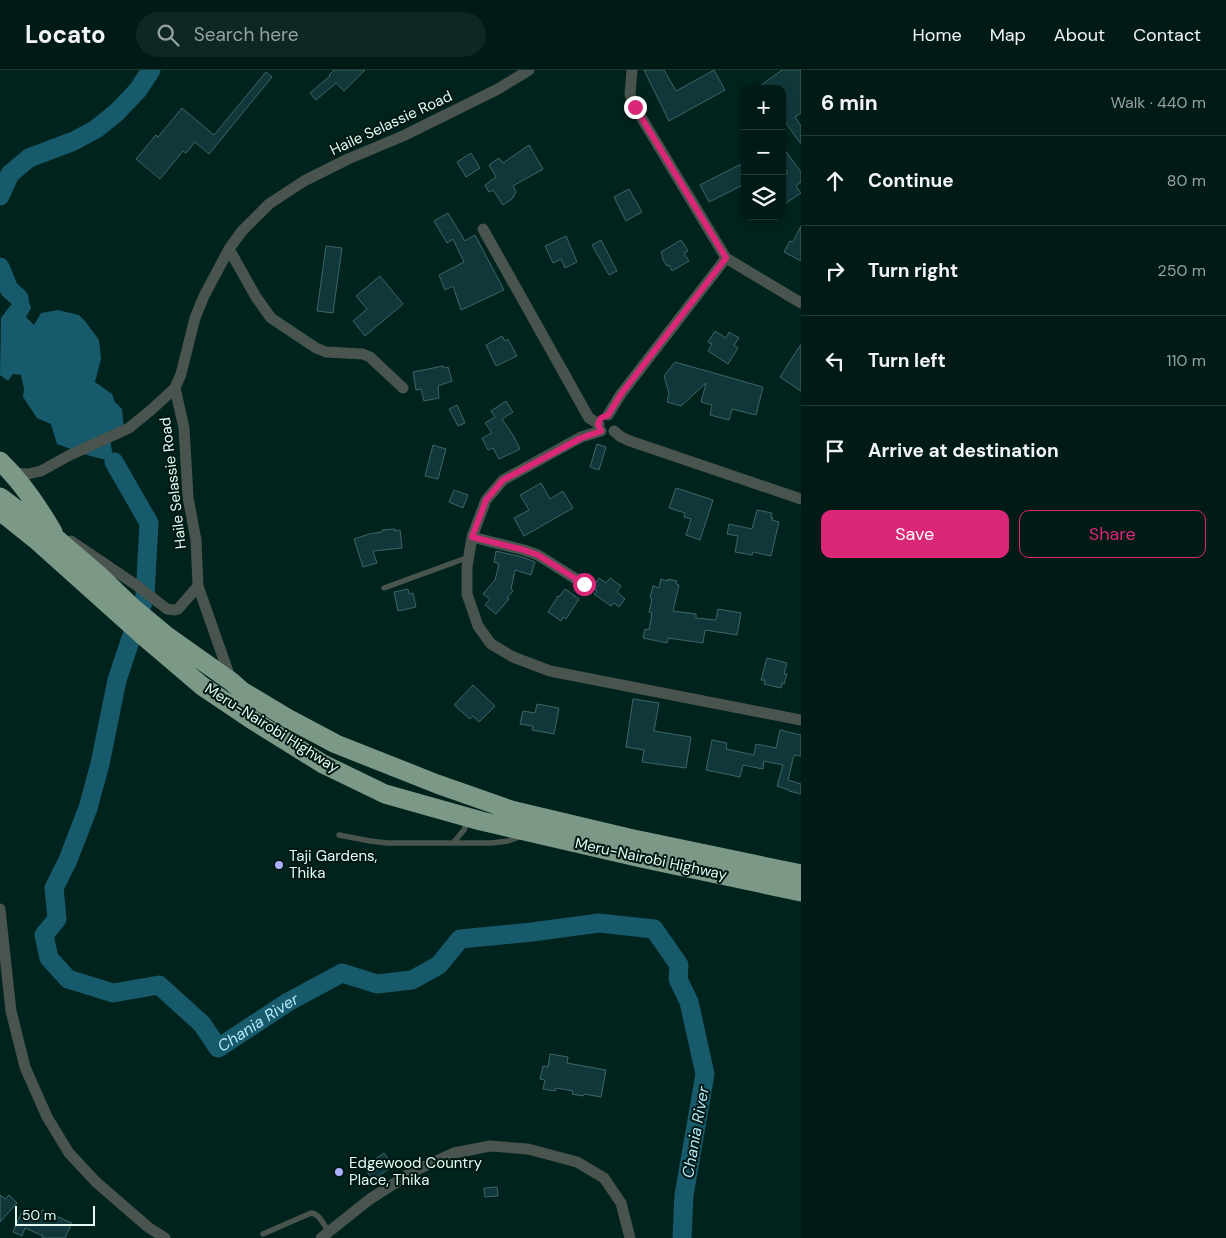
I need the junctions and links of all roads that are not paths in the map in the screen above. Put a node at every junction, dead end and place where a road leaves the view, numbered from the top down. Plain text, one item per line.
1 (529, 70) edge
2 (632, 70) edge
3 (483, 229) dead end
4 (229, 249) junction
5 (726, 258) junction
6 (801, 303) edge
7 (175, 388) junction
8 (403, 388) dead end
9 (608, 415) junction
10 (600, 428) junction
11 (614, 431) junction
12 (6, 467) edge
13 (0, 497) edge
14 (801, 499) edge
15 (0, 512) edge
16 (0, 523) edge
17 (54, 533) junction
18 (472, 537) junction
19 (35, 539) junction
20 (469, 557) junction
21 (584, 584) dead end
22 (198, 586) junction
23 (384, 588) dead end
24 (125, 610) junction
25 (164, 642) junction
26 (232, 682) junction
27 (801, 720) edge
28 (468, 817) junction
29 (533, 833) junction
30 (339, 835) dead end
31 (453, 843) junction
32 (801, 874) edge
33 (801, 892) edge
34 (0, 909) edge
35 (263, 1234) dead end
36 (325, 1235) edge
37 (165, 1238) edge
38 (630, 1238) edge

1 - 4 street, Haile Selassie Road
2 - 5 street
3 - 10 street
4 - 7 street, Haile Selassie Road
4 - 8 street
5 - 6 street
5 - 9 street
7 - 12 street
7 - 22 street, Haile Selassie Road
9 - 10 street
9 - 11 street
10 - 11 street
10 - 18 street
11 - 14 street
12 - 17 highway
13 - 17 highway, Meru-Nairobi Highway
15 - 19 highway, Meru-Nairobi Highway
16 - 19 highway
17 - 22 street
17 - 24 highway, Meru-Nairobi Highway
18 - 20 street
18 - 21 street
19 - 24 highway, Meru-Nairobi Highway
20 - 23 lane
20 - 27 street
22 - 26 street, Haile Selassie Road
24 - 25 highway, Meru-Nairobi Highway
25 - 26 highway, Meru-Nairobi Highway
25 - 28 highway, Meru-Nairobi Highway
26 - 32 highway, Meru-Nairobi Highway
28 - 29 highway, Meru-Nairobi Highway
28 - 31 lane
29 - 31 lane
29 - 33 highway, Meru-Nairobi Highway
30 - 31 lane
34 - 37 street
35 - 36 lane
36 - 38 street

